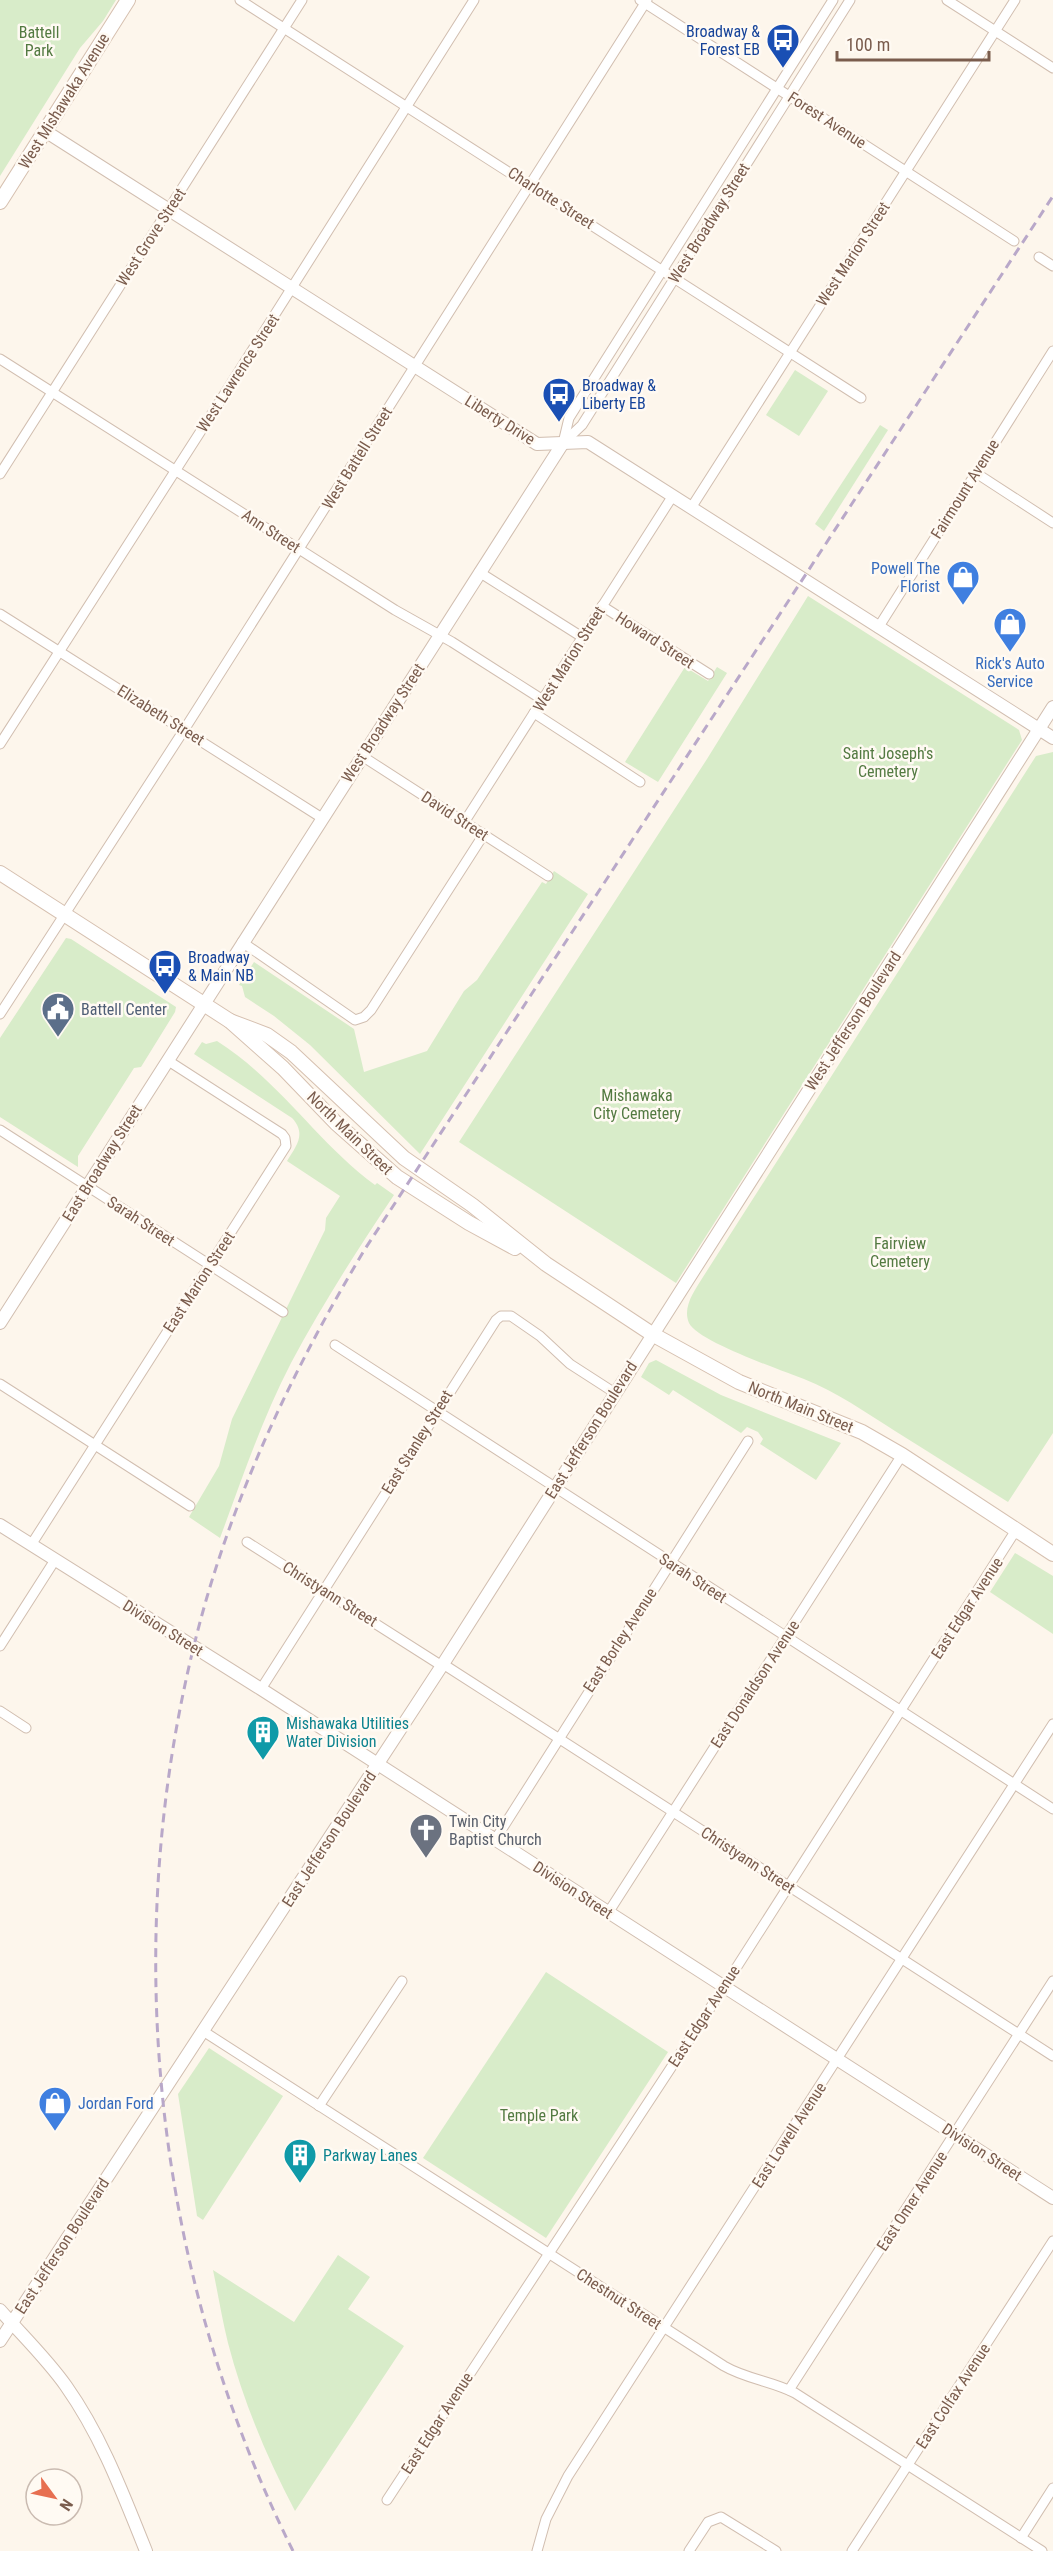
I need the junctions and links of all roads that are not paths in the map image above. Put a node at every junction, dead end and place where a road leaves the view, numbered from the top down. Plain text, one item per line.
1 (128, 0) edge
2 (240, 0) edge
3 (302, 0) edge
4 (474, 0) edge
5 (833, 0) edge
6 (850, 0) edge
7 (947, 0) edge
8 (1015, 0) edge
9 (644, 1) edge
10 (284, 28) junction
11 (995, 31) junction
12 (1053, 68) edge
13 (777, 88) junction
14 (789, 96) junction
15 (407, 106) junction
16 (45, 131) junction
17 (906, 171) junction
18 (530, 185) junction
19 (0, 202) edge
20 (169, 210) junction
21 (1014, 241) dead end
22 (1039, 257) dead end
23 (1053, 266) edge
24 (663, 270) junction
25 (675, 278) junction
26 (292, 288) junction
27 (1053, 351) edge
28 (790, 352) junction
29 (0, 359) edge
30 (415, 366) junction
31 (52, 392) junction
32 (861, 398) dead end
33 (563, 443) junction
34 (175, 470) junction
35 (975, 473) junction
36 (0, 474) edge
37 (672, 496) junction
38 (691, 508) junction
39 (1053, 523) edge
40 (299, 549) junction
41 (478, 572) junction
42 (602, 606) junction
43 (0, 614) edge
44 (878, 628) junction
45 (438, 636) junction
46 (582, 637) junction
47 (60, 651) junction
48 (709, 674) dead end
49 (543, 700) junction
50 (1053, 707) edge
51 (534, 713) junction
52 (1039, 729) junction
53 (184, 730) junction
54 (1053, 738) edge
55 (0, 744) edge
56 (362, 756) junction
57 (640, 782) dead end
58 (322, 818) junction
59 (465, 821) junction
60 (484, 834) junction
61 (0, 873) edge
62 (548, 876) dead end
63 (64, 914) junction
64 (242, 942) junction
65 (203, 1003) junction
66 (0, 1014) edge
67 (230, 1020) junction
68 (167, 1060) junction
69 (0, 1130) edge
70 (87, 1186) junction
71 (546, 1264) junction
72 (210, 1265) junction
73 (283, 1312) dead end
74 (0, 1323) edge
75 (652, 1334) junction
76 (335, 1345) dead end
77 (0, 1384) edge
78 (615, 1393) junction
79 (437, 1411) junction
80 (748, 1441) dead end
81 (95, 1444) junction
82 (902, 1455) junction
83 (555, 1488) junction
84 (190, 1506) dead end
85 (0, 1525) edge
86 (1016, 1530) junction
87 (248, 1542) dead end
88 (31, 1545) junction
89 (1053, 1554) edge
90 (55, 1560) junction
91 (670, 1562) junction
92 (323, 1591) junction
93 (785, 1636) junction
94 (0, 1647) edge
95 (442, 1665) junction
96 (261, 1689) junction
97 (901, 1710) junction
98 (0, 1711) edge
99 (1053, 1724) edge
100 (26, 1728) dead end
101 (558, 1737) junction
102 (378, 1764) junction
103 (1014, 1784) junction
104 (1053, 1809) edge
105 (673, 1812) junction
106 (495, 1840) junction
107 (789, 1886) junction
108 (608, 1913) junction
109 (903, 1959) junction
110 (402, 1981) dead end
111 (1053, 1981) edge
112 (724, 1987) junction
113 (203, 2031) junction
114 (1019, 2034) junction
115 (1053, 2056) edge
116 (838, 2060) junction
117 (319, 2106) junction
118 (955, 2135) junction
119 (1053, 2198) edge
120 (1053, 2241) edge
121 (548, 2253) junction
122 (0, 2310) edge
123 (12, 2323) junction
124 (664, 2328) junction
125 (0, 2341) edge
126 (789, 2390) junction
127 (908, 2466) junction
128 (1053, 2488) edge
129 (387, 2500) dead end
130 (1021, 2538) junction
131 (689, 2550) edge
132 (146, 2551) edge
133 (537, 2551) edge
134 (776, 2551) edge
135 (852, 2551) edge
136 (1042, 2551) edge

1 - 16 main road, West Mishawaka Avenue
2 - 10 street, Charlotte Street
3 - 10 street, West Grove Street
4 - 15 street, West Lawrence Street
5 - 13 street, West Broadway Street
6 - 14 street, West Broadway Street
7 - 11 street
8 - 11 street, West Marion Street
9 - 13 street, Forest Avenue
9 - 18 street, West Battell Street
10 - 15 street, Charlotte Street
10 - 20 street, West Grove Street
11 - 12 street
11 - 17 street, West Marion Street
13 - 14 street, Forest Avenue
13 - 24 street, West Broadway Street
14 - 17 street, Forest Avenue
14 - 25 street, West Broadway Street
15 - 18 street, Charlotte Street
15 - 26 street, West Lawrence Street
16 - 19 main road, West Mishawaka Avenue
16 - 20 street, Liberty Drive
17 - 21 street, Forest Avenue
17 - 28 street, West Marion Street
18 - 24 street, Charlotte Street
18 - 30 street, West Battell Street
20 - 26 street, Liberty Drive
20 - 31 street, West Grove Street
22 - 23 street
24 - 25 street, Charlotte Street
24 - 33 street, West Broadway Street
25 - 28 street, Charlotte Street
25 - 33 street, West Broadway Street
26 - 30 street, Liberty Drive
26 - 34 street, West Lawrence Street
27 - 35 street, Fairmount Avenue
28 - 32 street, Charlotte Street
28 - 38 street, West Marion Street
29 - 31 street, Ann Street
30 - 33 street, Liberty Drive
30 - 40 street, West Battell Street
31 - 34 street, Ann Street
31 - 36 street, West Grove Street
33 - 37 street, Liberty Drive
33 - 41 street, West Broadway Street
34 - 40 street, Ann Street
34 - 47 street, West Lawrence Street
35 - 39 street
35 - 44 street, Fairmount Avenue
37 - 38 street, Liberty Drive
37 - 42 street, West Marion Street
38 - 44 street, Liberty Drive
40 - 45 street, Ann Street
40 - 53 street, West Battell Street
41 - 45 street, West Broadway Street
41 - 46 street
42 - 46 street, West Marion Street
42 - 48 street, Howard Street
43 - 47 street, Elizabeth Street
44 - 52 street, Liberty Drive
45 - 49 street, Ann Street
45 - 56 street, West Broadway Street
46 - 49 street, West Marion Street
47 - 53 street, Elizabeth Street
47 - 55 street, West Lawrence Street
49 - 51 street, West Marion Street
50 - 52 street, West Jefferson Boulevard
51 - 57 street
51 - 59 street, West Marion Street
52 - 54 street, Liberty Drive
52 - 75 street, West Jefferson Boulevard
53 - 58 street, Elizabeth Street
53 - 63 street, West Battell Street
56 - 58 street, West Broadway Street
56 - 59 street, David Street
58 - 64 street, West Broadway Street
59 - 60 street, David Street
60 - 62 street, David Street
60 - 64 street
61 - 63 main road, North Main Street
63 - 65 main road, North Main Street
63 - 66 street, West Battell Street
64 - 65 street, West Broadway Street
65 - 67 main road, North Main Street
65 - 68 street, East Broadway Street
67 - 71 main road, North Main Street
67 - 71 main road, North Main Street
68 - 70 street, East Broadway Street
68 - 72 street, East Marion Street
69 - 70 street, Sarah Street
70 - 72 street, Sarah Street
70 - 74 street, East Broadway Street
71 - 75 main road, North Main Street
72 - 73 street, Sarah Street
72 - 81 street, East Marion Street
75 - 78 street, East Jefferson Boulevard
75 - 82 main road, North Main Street
76 - 79 street, Sarah Street
77 - 81 street
78 - 79 street, East Stanley Street
78 - 83 street, East Jefferson Boulevard
79 - 83 street, Sarah Street
79 - 92 street, East Stanley Street
80 - 91 street, East Borley Avenue
81 - 84 street
81 - 88 street, East Marion Street
82 - 86 main road, North Main Street
82 - 93 street, East Donaldson Avenue
83 - 91 street, Sarah Street
83 - 95 street, East Jefferson Boulevard
85 - 88 street, Division Street
86 - 89 main road, North Main Street
86 - 97 street, East Edgar Avenue
87 - 92 street, Christyann Street
88 - 90 street, Division Street
90 - 94 street
90 - 96 street, Division Street
91 - 93 street, Sarah Street
91 - 101 street, East Borley Avenue
92 - 95 street, Christyann Street
92 - 96 street, East Stanley Street
93 - 97 street, Sarah Street
93 - 105 street, East Donaldson Avenue
95 - 101 street, Christyann Street
95 - 102 street, East Jefferson Boulevard
96 - 102 street, Division Street
97 - 103 street, Sarah Street
97 - 107 street, East Edgar Avenue
98 - 100 street
99 - 103 street, East Lowell Avenue
101 - 105 street, Christyann Street
101 - 106 street, East Borley Avenue
102 - 106 street, Division Street
102 - 113 street, East Jefferson Boulevard
103 - 104 street, Sarah Street
103 - 109 street, East Lowell Avenue
105 - 107 street, Christyann Street
105 - 108 street, East Donaldson Avenue
106 - 108 street, Division Street
107 - 109 street, Christyann Street
107 - 112 street, East Edgar Avenue
108 - 112 street, Division Street
109 - 114 street, Christyann Street
109 - 116 street, East Lowell Avenue
110 - 117 street
111 - 114 street, East Omer Avenue
112 - 116 street, Division Street
112 - 121 street, East Edgar Avenue
113 - 117 street, Chestnut Street
113 - 123 street, East Jefferson Boulevard
114 - 115 street, Christyann Street
114 - 118 street, East Omer Avenue
116 - 118 street, Division Street
116 - 124 street, East Lowell Avenue
117 - 121 street, Chestnut Street
118 - 119 street, Division Street
118 - 126 street, East Omer Avenue
120 - 127 street, East Colfax Avenue
121 - 124 street, Chestnut Street
121 - 129 street, East Edgar Avenue
122 - 123 street
123 - 125 street, East Jefferson Boulevard
123 - 132 street
124 - 126 street, Chestnut Street
124 - 133 street, East Lowell Avenue
126 - 127 street, Chestnut Street
127 - 130 street, Chestnut Street
127 - 135 street, East Colfax Avenue
128 - 130 street
130 - 136 street, Chestnut Street
131 - 134 street

